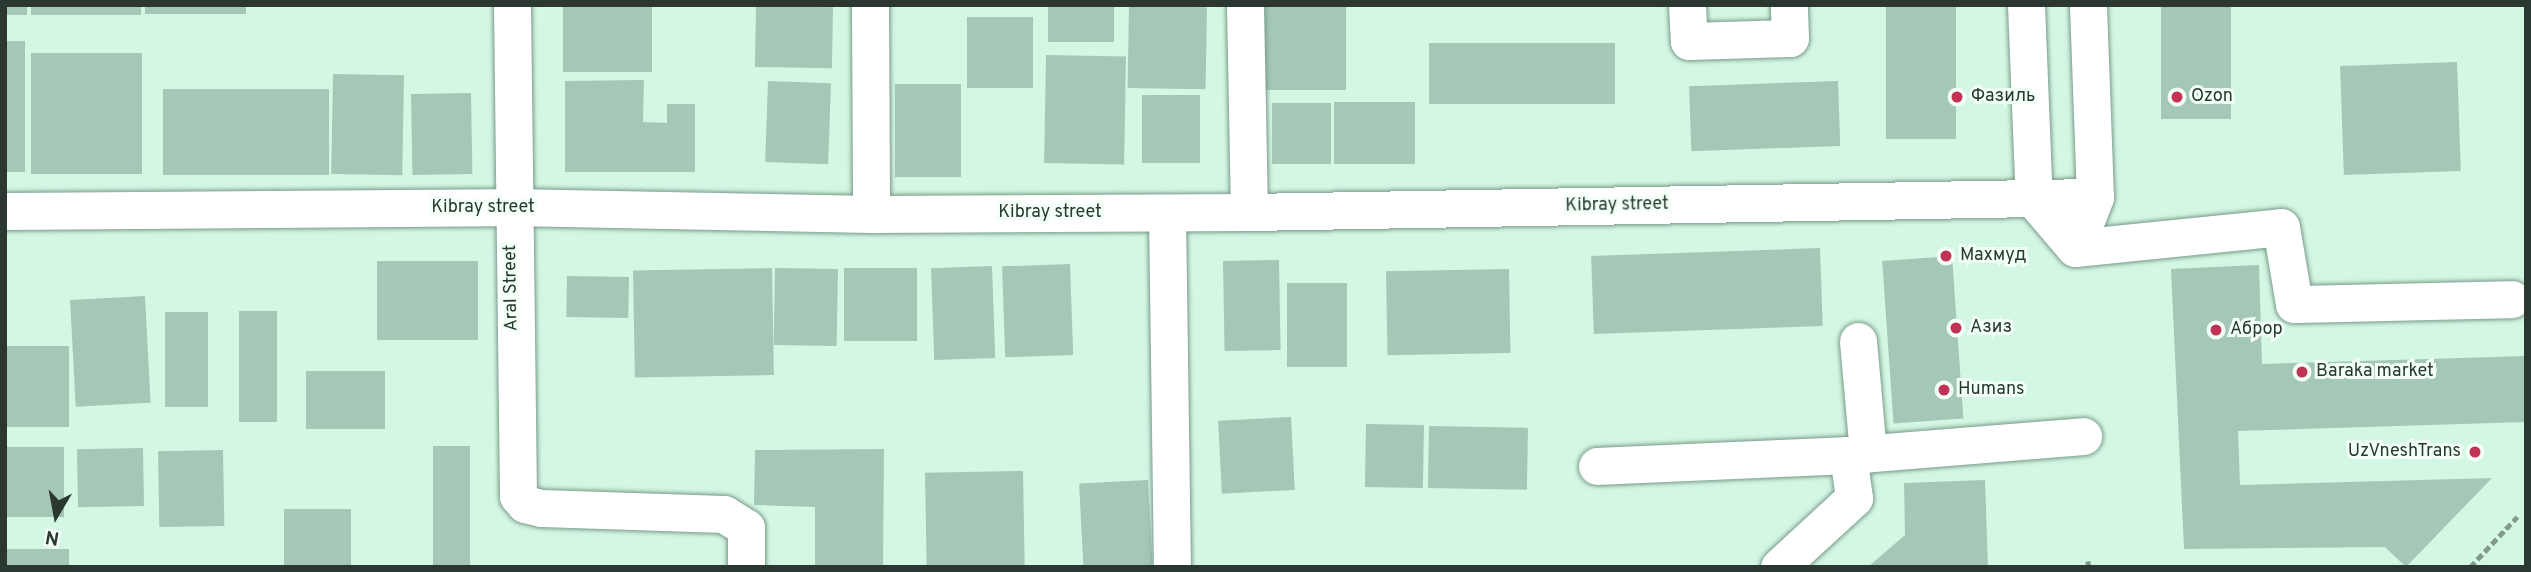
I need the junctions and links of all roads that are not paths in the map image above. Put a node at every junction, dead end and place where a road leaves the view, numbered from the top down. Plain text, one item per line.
1 (512, 5) edge
2 (870, 5) edge
3 (1245, 5) edge
4 (1687, 5) edge
5 (1789, 5) edge
6 (2026, 5) edge
7 (2088, 5) edge
8 (2095, 197) junction
9 (2034, 200) junction
10 (511, 207) junction
11 (5, 211) edge
12 (1258, 212) junction
13 (1167, 213) junction
14 (871, 214) junction
15 (2075, 248) junction
16 (2512, 299) dead end
17 (1858, 341) dead end
18 (2084, 436) dead end
19 (1858, 454) junction
20 (1597, 466) dead end
21 (746, 567) edge
22 (1172, 567) edge
23 (1779, 567) edge

1 - 10 street, Aral Street
2 - 14 street
3 - 12 street
4 - 5 street
6 - 9 street
7 - 8 street
8 - 9 street, Kibray street
8 - 15 street
9 - 12 street, Kibray street
9 - 15 street
10 - 11 street, Kibray street
10 - 14 street, Kibray street
10 - 21 street, Aral Street
12 - 13 street, Kibray street
13 - 14 street, Kibray street
13 - 22 street
15 - 16 street
17 - 19 street
18 - 19 street
19 - 20 street
19 - 23 street

